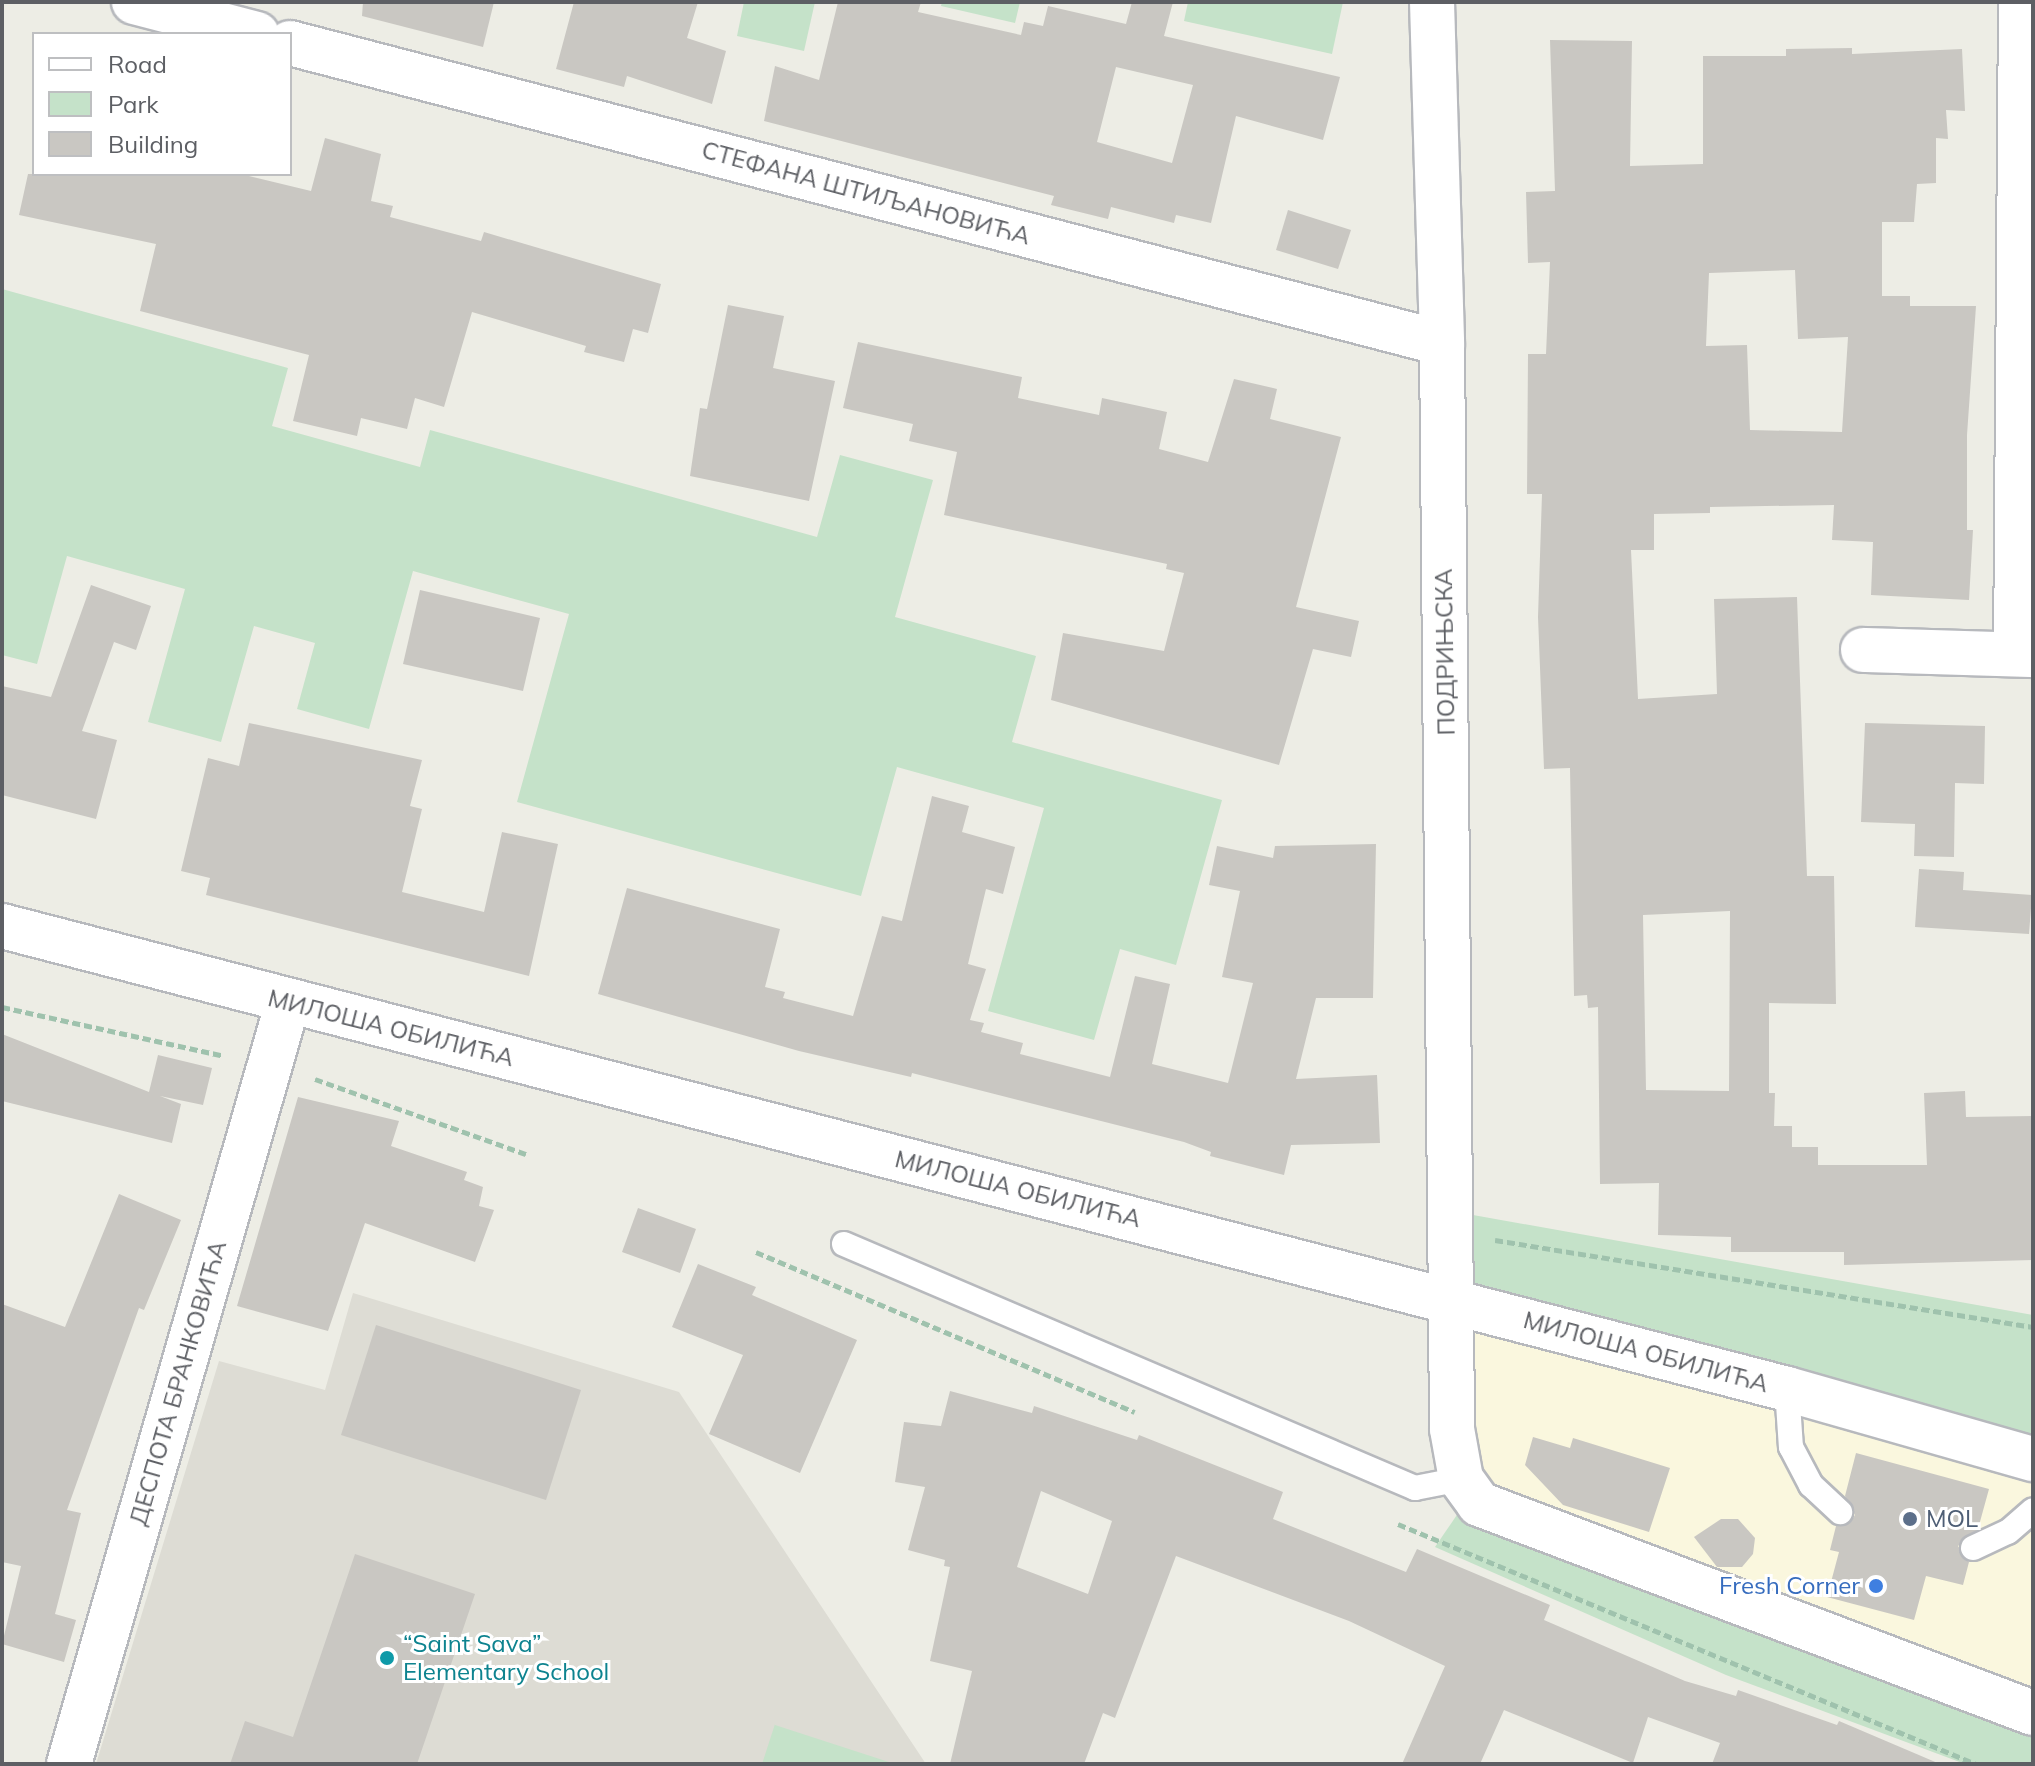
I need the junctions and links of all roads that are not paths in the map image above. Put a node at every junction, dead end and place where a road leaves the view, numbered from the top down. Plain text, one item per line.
1 (134, 2) edge
2 (1432, 2) edge
3 (2021, 2) edge
4 (249, 32) edge
5 (292, 44) edge
6 (1442, 343) junction
7 (1863, 650) dead end
8 (2024, 654) edge
9 (2, 926) edge
10 (288, 1002) junction
11 (844, 1244) dead end
12 (1451, 1302) junction
13 (1787, 1389) junction
14 (2033, 1459) edge
15 (1461, 1479) junction
16 (2033, 1510) edge
17 (1840, 1512) dead end
18 (1973, 1548) dead end
19 (2033, 1713) edge
20 (69, 1764) edge

1 - 4 street
2 - 6 street, ПОДРИЊСКА
3 - 8 street
5 - 6 street, СТЕФАНА ШТИЉАНОВИЋА
6 - 12 street, ПОДРИЊСКА
7 - 8 street
9 - 10 street, МИЛОША ОБИЛИЋА
10 - 12 street, МИЛОША ОБИЛИЋА
10 - 20 street, ДЕСПОТА БРАНКОВИЋА
11 - 15 lane
12 - 13 street, МИЛОША ОБИЛИЋА
12 - 15 street, ПОДРИЊСКА
13 - 14 street, МИЛОША ОБИЛИЋА
13 - 17 lane
15 - 19 street
16 - 18 lane

